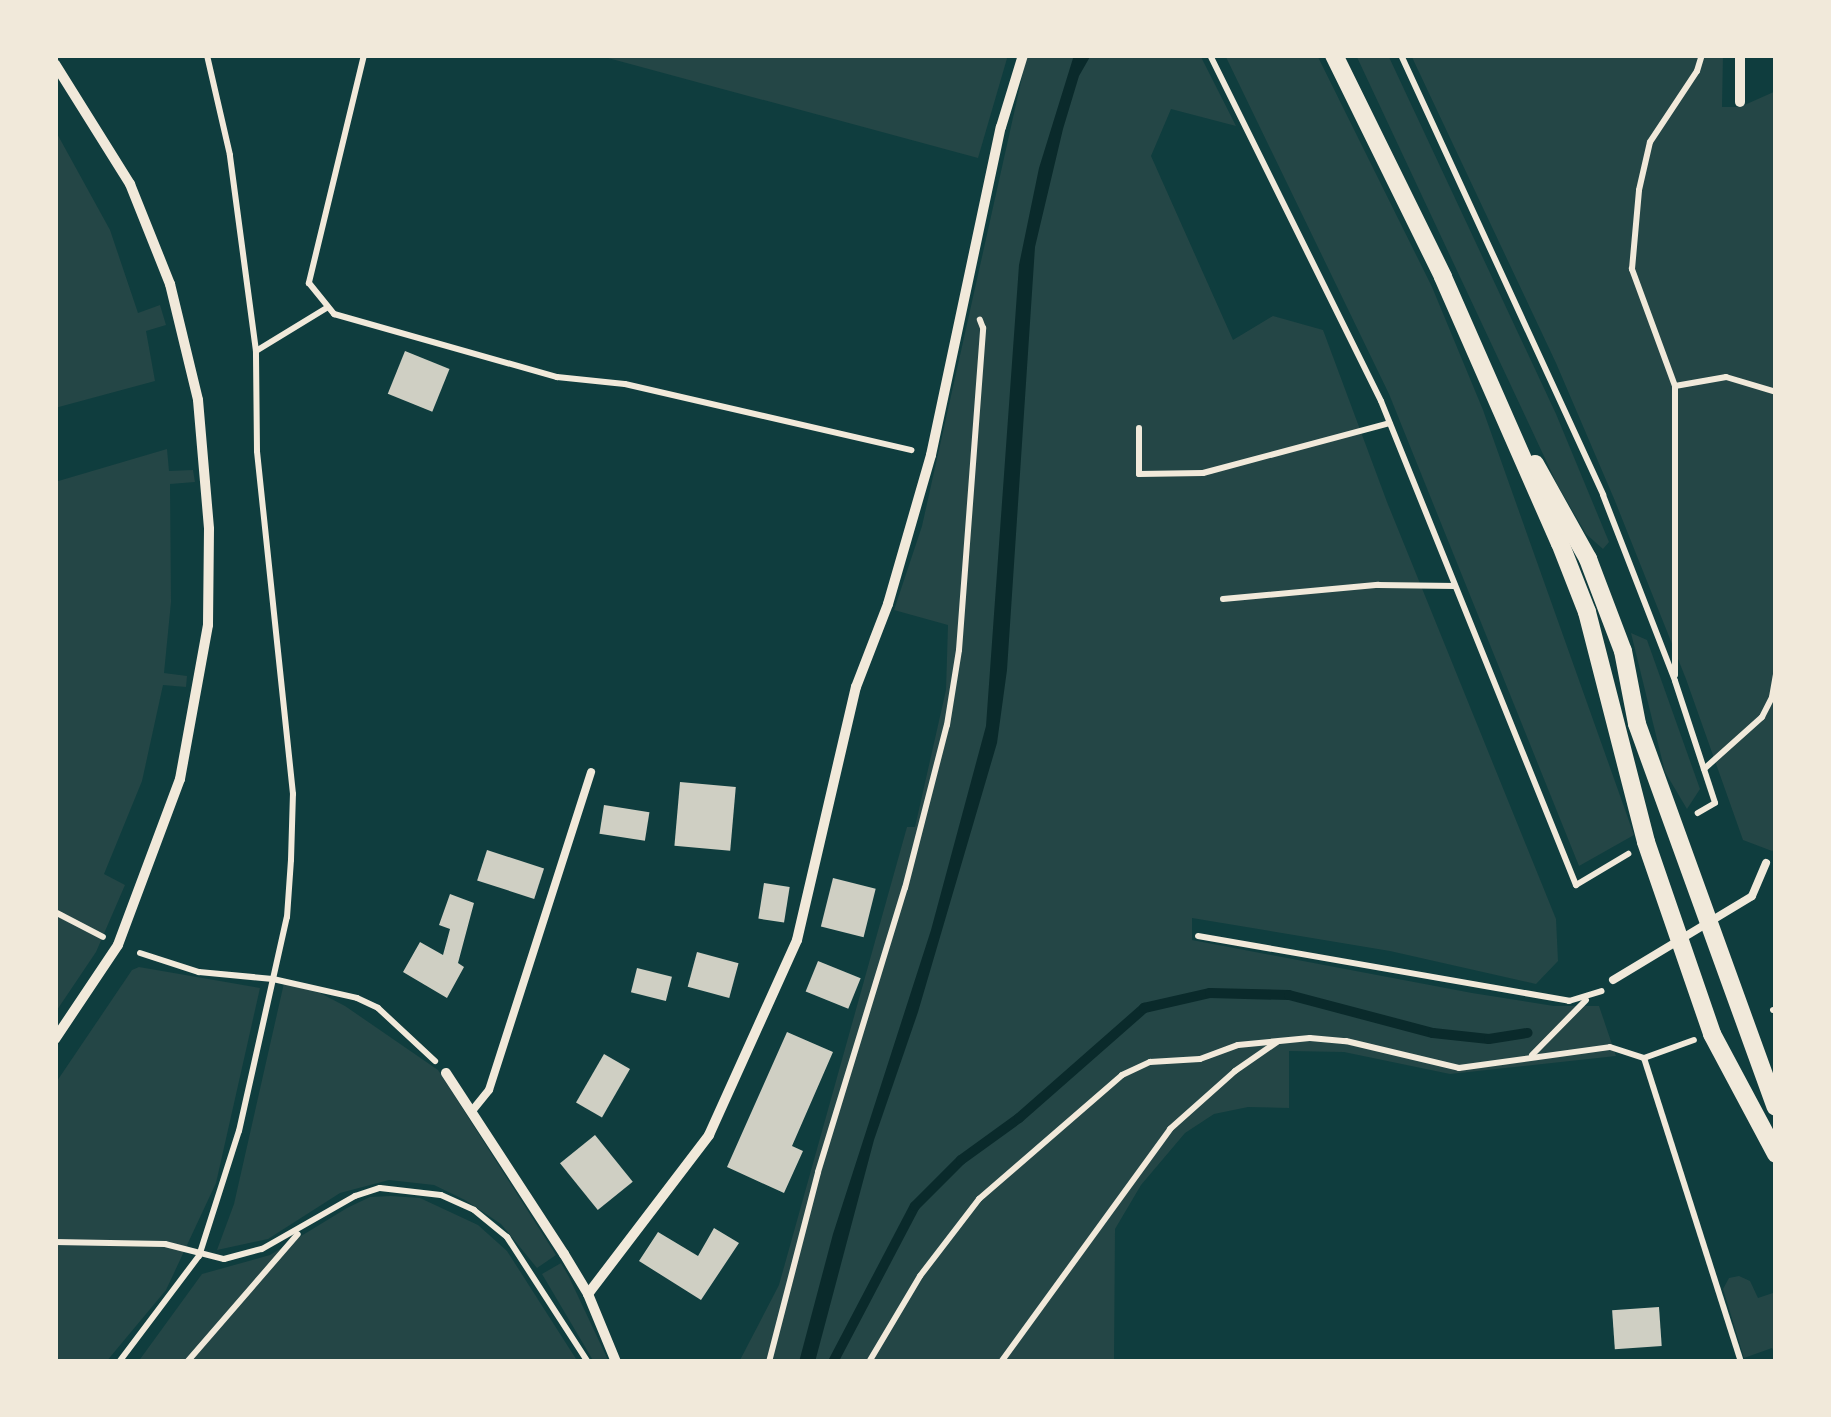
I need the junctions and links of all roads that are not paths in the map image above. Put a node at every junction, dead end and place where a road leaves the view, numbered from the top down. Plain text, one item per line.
1 (1023, 55) edge
2 (1334, 55) edge
3 (1740, 55) edge
4 (55, 64) edge
5 (1740, 102) dead end
6 (1514, 435) junction
7 (591, 772) dead end
8 (1766, 863) dead end
9 (1708, 922) junction
10 (1679, 938) junction
11 (1613, 980) road end
12 (55, 1040) edge
13 (446, 1073) road end
14 (1776, 1108) edge
15 (472, 1110) junction
16 (1776, 1154) edge
17 (588, 1294) junction
18 (616, 1362) edge

1 - 17 street
2 - 6 street
3 - 5 street
4 - 12 street
6 - 9 street
6 - 10 street
7 - 15 lane
8 - 9 lane
9 - 10 lane
9 - 14 street
10 - 11 lane
10 - 16 street
13 - 15 street
15 - 17 street
17 - 18 street

